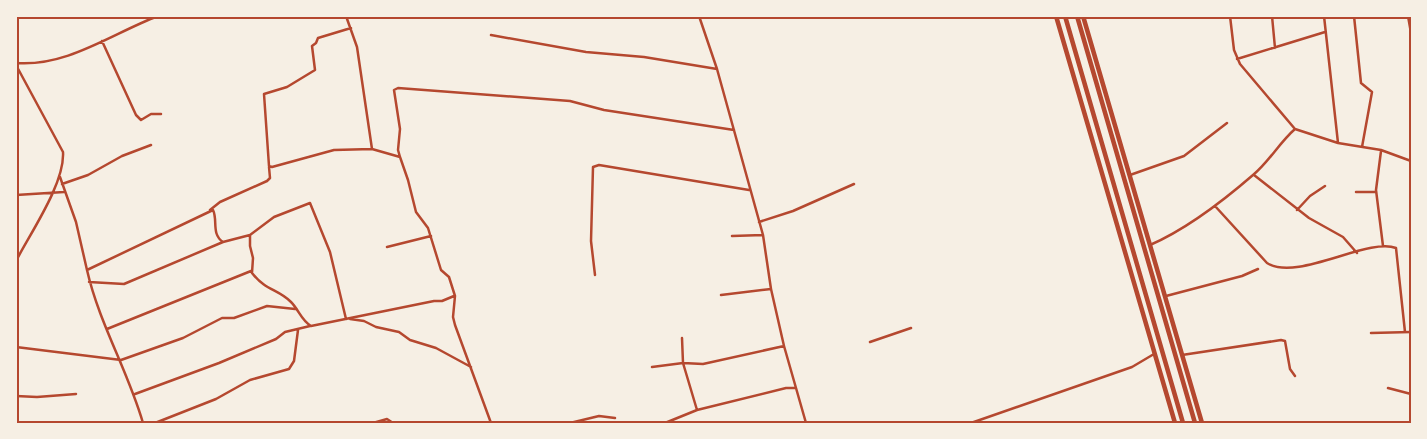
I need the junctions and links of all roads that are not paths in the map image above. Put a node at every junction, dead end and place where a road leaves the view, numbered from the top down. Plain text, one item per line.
1 (158, 16) edge
2 (346, 16) edge
3 (700, 16) edge
4 (1056, 16) edge
5 (1065, 16) edge
6 (1077, 16) edge
7 (1083, 16) edge
8 (1230, 16) edge
9 (1272, 16) edge
10 (1324, 16) edge
11 (1354, 16) edge
12 (1408, 16) edge
13 (351, 28) junction
14 (1325, 32) junction
15 (1411, 33) edge
16 (491, 35) dead end
17 (102, 41) junction
18 (1275, 48) junction
19 (1237, 59) junction
20 (16, 64) edge
21 (717, 70) junction
22 (161, 114) dead end
23 (1227, 123) dead end
24 (1295, 129) junction
25 (734, 130) junction
26 (1338, 143) junction
27 (151, 145) dead end
28 (1362, 147) junction
29 (372, 149) junction
30 (398, 150) junction
31 (1381, 150) junction
32 (392, 154) junction
33 (400, 158) junction
34 (1411, 160) edge
35 (269, 166) junction
36 (1254, 175) junction
37 (1128, 176) junction
38 (60, 177) junction
39 (62, 184) junction
40 (854, 184) dead end
41 (1325, 186) dead end
42 (749, 190) junction
43 (64, 192) junction
44 (1356, 192) dead end
45 (1376, 192) junction
46 (52, 193) junction
47 (16, 195) edge
48 (1214, 206) junction
49 (1297, 210) junction
50 (208, 211) junction
51 (759, 222) junction
52 (250, 235) junction
53 (763, 235) junction
54 (431, 236) junction
55 (732, 236) dead end
56 (223, 242) junction
57 (1150, 245) junction
58 (387, 246) dead end
59 (1383, 246) junction
60 (1357, 253) junction
61 (16, 261) edge
62 (1258, 269) dead end
63 (87, 270) junction
64 (251, 271) junction
65 (595, 275) dead end
66 (89, 282) junction
67 (771, 289) junction
68 (721, 294) dead end
69 (455, 296) junction
70 (1165, 296) junction
71 (296, 310) junction
72 (346, 319) junction
73 (311, 326) junction
74 (911, 328) dead end
75 (107, 329) junction
76 (298, 330) junction
77 (1405, 332) junction
78 (1411, 332) edge
79 (1371, 333) dead end
80 (682, 338) dead end
81 (870, 342) dead end
82 (784, 346) junction
83 (16, 347) edge
84 (1154, 353) junction
85 (1182, 355) junction
86 (121, 360) junction
87 (683, 363) junction
88 (471, 367) junction
89 (652, 367) dead end
90 (1295, 376) dead end
91 (796, 388) junction
92 (1388, 388) dead end
93 (76, 394) dead end
94 (135, 394) junction
95 (1411, 394) edge
96 (16, 396) edge
97 (697, 410) junction
98 (615, 418) dead end
99 (143, 423) edge
100 (155, 423) edge
101 (372, 423) edge
102 (393, 423) edge
103 (491, 423) edge
104 (570, 423) edge
105 (665, 423) edge
106 (806, 423) edge
107 (971, 423) edge
108 (1175, 423) edge
109 (1183, 423) edge
110 (1195, 423) edge
111 (1202, 423) edge

1 - 17 street
2 - 13 street
3 - 21 street
4 - 84 main road
5 - 109 main road
6 - 110 main road
7 - 37 main road
8 - 19 street
9 - 18 street
10 - 14 street
11 - 28 street
12 - 15 street
13 - 29 street
13 - 35 street
14 - 18 street
14 - 26 street
16 - 21 street
17 - 20 street
17 - 22 street
18 - 19 street
19 - 24 street
20 - 38 street
21 - 25 street
23 - 37 street
24 - 26 street
24 - 36 street
25 - 30 street
25 - 42 street
26 - 28 street
27 - 39 street
28 - 31 street
29 - 32 street
29 - 35 street
30 - 32 street
30 - 33 street
31 - 34 street
31 - 45 street
32 - 33 street
33 - 54 street
35 - 50 street
36 - 48 street
36 - 49 street
37 - 57 main road
38 - 39 street
38 - 46 street
39 - 43 street
40 - 51 street
41 - 49 street
42 - 51 street
42 - 65 street
43 - 46 street
43 - 63 street
44 - 45 street
45 - 59 street
46 - 47 street
46 - 61 street
48 - 57 street
48 - 60 street
49 - 60 street
50 - 56 street
50 - 63 street
51 - 53 street
52 - 56 street
52 - 64 street
52 - 72 street
53 - 55 street
53 - 67 street
54 - 58 street
54 - 69 street
56 - 66 street
57 - 70 main road
59 - 60 street
59 - 77 street
62 - 70 street
63 - 66 street
64 - 71 street
64 - 75 street
66 - 75 street
67 - 68 street
67 - 82 street
69 - 72 street
69 - 88 street
70 - 85 main road
71 - 73 street
71 - 86 street
72 - 73 street
72 - 88 street
73 - 76 street
74 - 81 street
75 - 86 street
76 - 94 street
76 - 100 street
77 - 78 street
77 - 79 street
80 - 87 street
82 - 87 street
82 - 91 street
83 - 86 street
84 - 107 street
84 - 108 main road
85 - 90 street
85 - 111 main road
86 - 94 street
87 - 89 street
87 - 97 street
88 - 103 street
91 - 97 street
91 - 106 street
92 - 95 street
93 - 96 street
94 - 99 street
97 - 105 street
98 - 104 street
101 - 102 street

